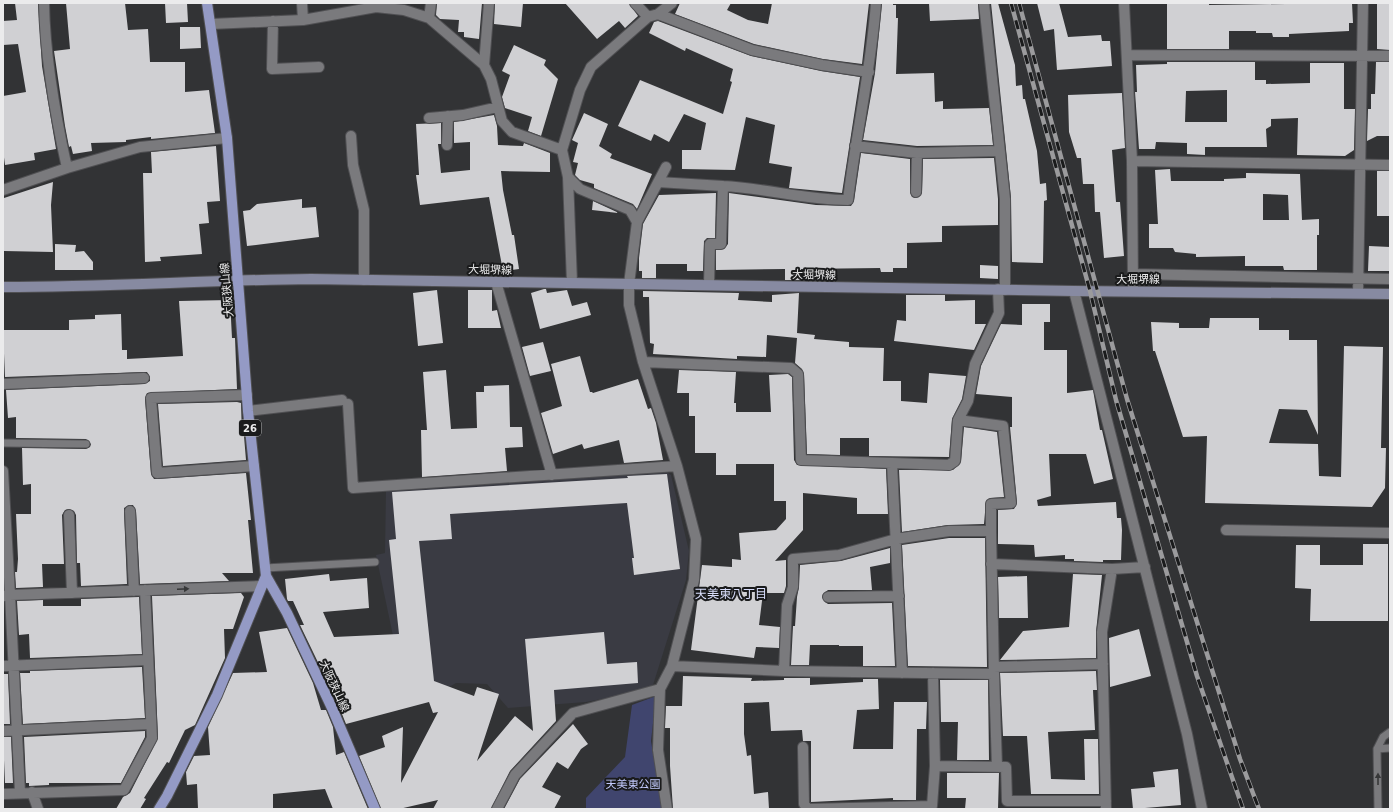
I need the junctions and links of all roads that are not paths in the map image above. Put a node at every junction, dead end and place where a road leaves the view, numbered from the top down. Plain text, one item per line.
1 (44, 3) edge
2 (207, 3) edge
3 (302, 3) edge
4 (431, 3) edge
5 (489, 3) edge
6 (635, 3) edge
7 (672, 3) edge
8 (876, 3) edge
9 (984, 3) edge
10 (1124, 3) edge
11 (1363, 3) edge
12 (376, 5) edge
13 (653, 16) junction
14 (429, 18) junction
15 (303, 20) junction
16 (273, 21) junction
17 (211, 24) junction
18 (1128, 55) junction
19 (1363, 56) junction
20 (1390, 56) edge
21 (484, 64) junction
22 (319, 67) dead end
23 (869, 72) junction
24 (498, 107) junction
25 (448, 116) junction
26 (429, 118) dead end
27 (351, 136) dead end
28 (227, 138) junction
29 (447, 145) dead end
30 (855, 146) junction
31 (562, 150) junction
32 (999, 151) junction
33 (917, 153) junction
34 (1132, 161) junction
35 (1361, 164) junction
36 (1390, 165) edge
37 (666, 167) dead end
38 (67, 168) junction
39 (568, 177) junction
40 (658, 182) junction
41 (723, 186) junction
42 (3, 190) edge
43 (916, 192) dead end
44 (637, 222) junction
45 (1133, 274) junction
46 (1359, 278) junction
47 (1390, 278) edge
48 (238, 280) junction
49 (364, 280) junction
50 (496, 282) junction
51 (572, 283) junction
52 (629, 284) junction
53 (709, 285) junction
54 (3, 287) edge
55 (1002, 290) junction
56 (1074, 291) junction
57 (1133, 291) junction
58 (1358, 293) junction
59 (1390, 294) edge
60 (643, 362) junction
61 (144, 378) dead end
62 (3, 384) edge
63 (247, 395) junction
64 (248, 411) junction
65 (958, 420) junction
66 (3, 443) edge
67 (86, 444) dead end
68 (892, 463) junction
69 (254, 466) junction
70 (677, 466) junction
71 (552, 475) junction
72 (3, 476) edge
73 (130, 511) dead end
74 (69, 515) dead end
75 (1226, 530) dead end
76 (991, 531) junction
77 (1390, 533) edge
78 (896, 538) junction
79 (375, 562) dead end
80 (991, 564) junction
81 (1145, 567) junction
82 (1112, 568) junction
83 (265, 572) junction
84 (261, 586) junction
85 (144, 590) junction
86 (134, 591) junction
87 (72, 593) junction
88 (7, 596) edge
89 (899, 596) junction
90 (828, 597) dead end
91 (148, 660) junction
92 (1103, 664) junction
93 (8, 665) edge
94 (672, 666) junction
95 (994, 670) junction
96 (784, 671) junction
97 (902, 673) junction
98 (933, 673) junction
99 (660, 689) junction
100 (151, 724) junction
101 (16, 730) junction
102 (3, 731) edge
103 (1390, 732) edge
104 (803, 747) dead end
105 (1390, 748) edge
106 (1378, 749) junction
107 (935, 766) junction
108 (997, 766) junction
109 (20, 792) junction
110 (32, 792) junction
111 (3, 794) edge
112 (1106, 805) edge
113 (38, 809) edge
114 (159, 809) edge
115 (375, 809) edge
116 (497, 809) edge
117 (667, 809) edge
118 (808, 809) edge
119 (1202, 809) edge
120 (1378, 809) edge

1 - 38 street
2 - 17 main road, 大阪狭山線 / 26
3 - 15 street
4 - 14 street
5 - 21 street
6 - 13 street
7 - 13 street
8 - 23 street
9 - 32 street
10 - 18 street
11 - 19 street
12 - 14 street
12 - 15 street
13 - 23 street
13 - 31 street
14 - 21 street
15 - 16 street
16 - 17 street
16 - 22 street
17 - 28 main road, 大阪狭山線 / 26
18 - 19 street
18 - 34 street
19 - 20 street
19 - 35 street
21 - 24 street
23 - 30 street
24 - 25 street
24 - 31 street
25 - 26 street
25 - 29 street
27 - 49 street
28 - 38 street
28 - 48 main road, 大阪狭山線 / 26
30 - 33 street
30 - 41 street
31 - 39 street
32 - 33 street
32 - 55 street
33 - 43 street
34 - 35 street
34 - 45 street
35 - 36 street
35 - 46 street
37 - 40 street
38 - 42 street
39 - 44 street
39 - 51 street
40 - 41 street
40 - 44 street
41 - 53 street
44 - 52 street
45 - 46 street
45 - 57 street
46 - 47 street
46 - 58 street
48 - 49 main road, 大堀堺線
48 - 54 main road, 大堀堺線
48 - 63 main road, 大阪狭山線 / 26
49 - 50 main road, 大堀堺線
50 - 51 main road, 大堀堺線
50 - 71 street
51 - 52 main road, 大堀堺線
52 - 53 main road, 大堀堺線
52 - 60 street
53 - 55 main road, 大堀堺線
55 - 56 main road, 大堀堺線
55 - 65 street
56 - 57 main road, 大堀堺線
56 - 81 street
57 - 58 main road, 大堀堺線
58 - 59 main road, 大堀堺線
60 - 68 street
60 - 70 street
61 - 62 street
63 - 64 main road, 大阪狭山線 / 26
63 - 69 street
64 - 69 main road, 大阪狭山線 / 26
64 - 71 street
65 - 68 street
65 - 76 street
66 - 67 lane
68 - 78 street
69 - 83 main road, 大阪狭山線 / 26
70 - 71 street
70 - 94 street
72 - 88 street
73 - 86 street
74 - 87 street
75 - 77 street
76 - 78 street
76 - 80 street
78 - 89 street
78 - 96 street
79 - 83 lane
80 - 82 street
80 - 95 street
81 - 82 street
81 - 119 street
82 - 92 street
83 - 84 main road
83 - 115 main road, 大阪狭山線 / 26
85 -> 84 street
84 - 114 main road
85 - 86 street
85 - 91 street
86 - 87 street
87 - 88 street
88 - 93 street
89 - 90 street
89 - 97 street
91 - 93 street
91 - 100 street
92 - 95 street
92 - 112 street
93 - 101 street
94 - 96 street
94 - 99 street
95 - 98 street
95 - 108 street
96 - 97 street
97 - 98 street
98 - 107 street
99 - 116 street
99 - 117 street
100 - 101 street
100 - 110 street
101 - 102 street
101 - 109 street
103 - 106 lane
104 - 118 street
105 - 106 lane
120 -> 106 lane
107 - 108 street
107 - 118 street
108 - 112 street
109 - 110 street
109 - 111 street
110 - 113 street

